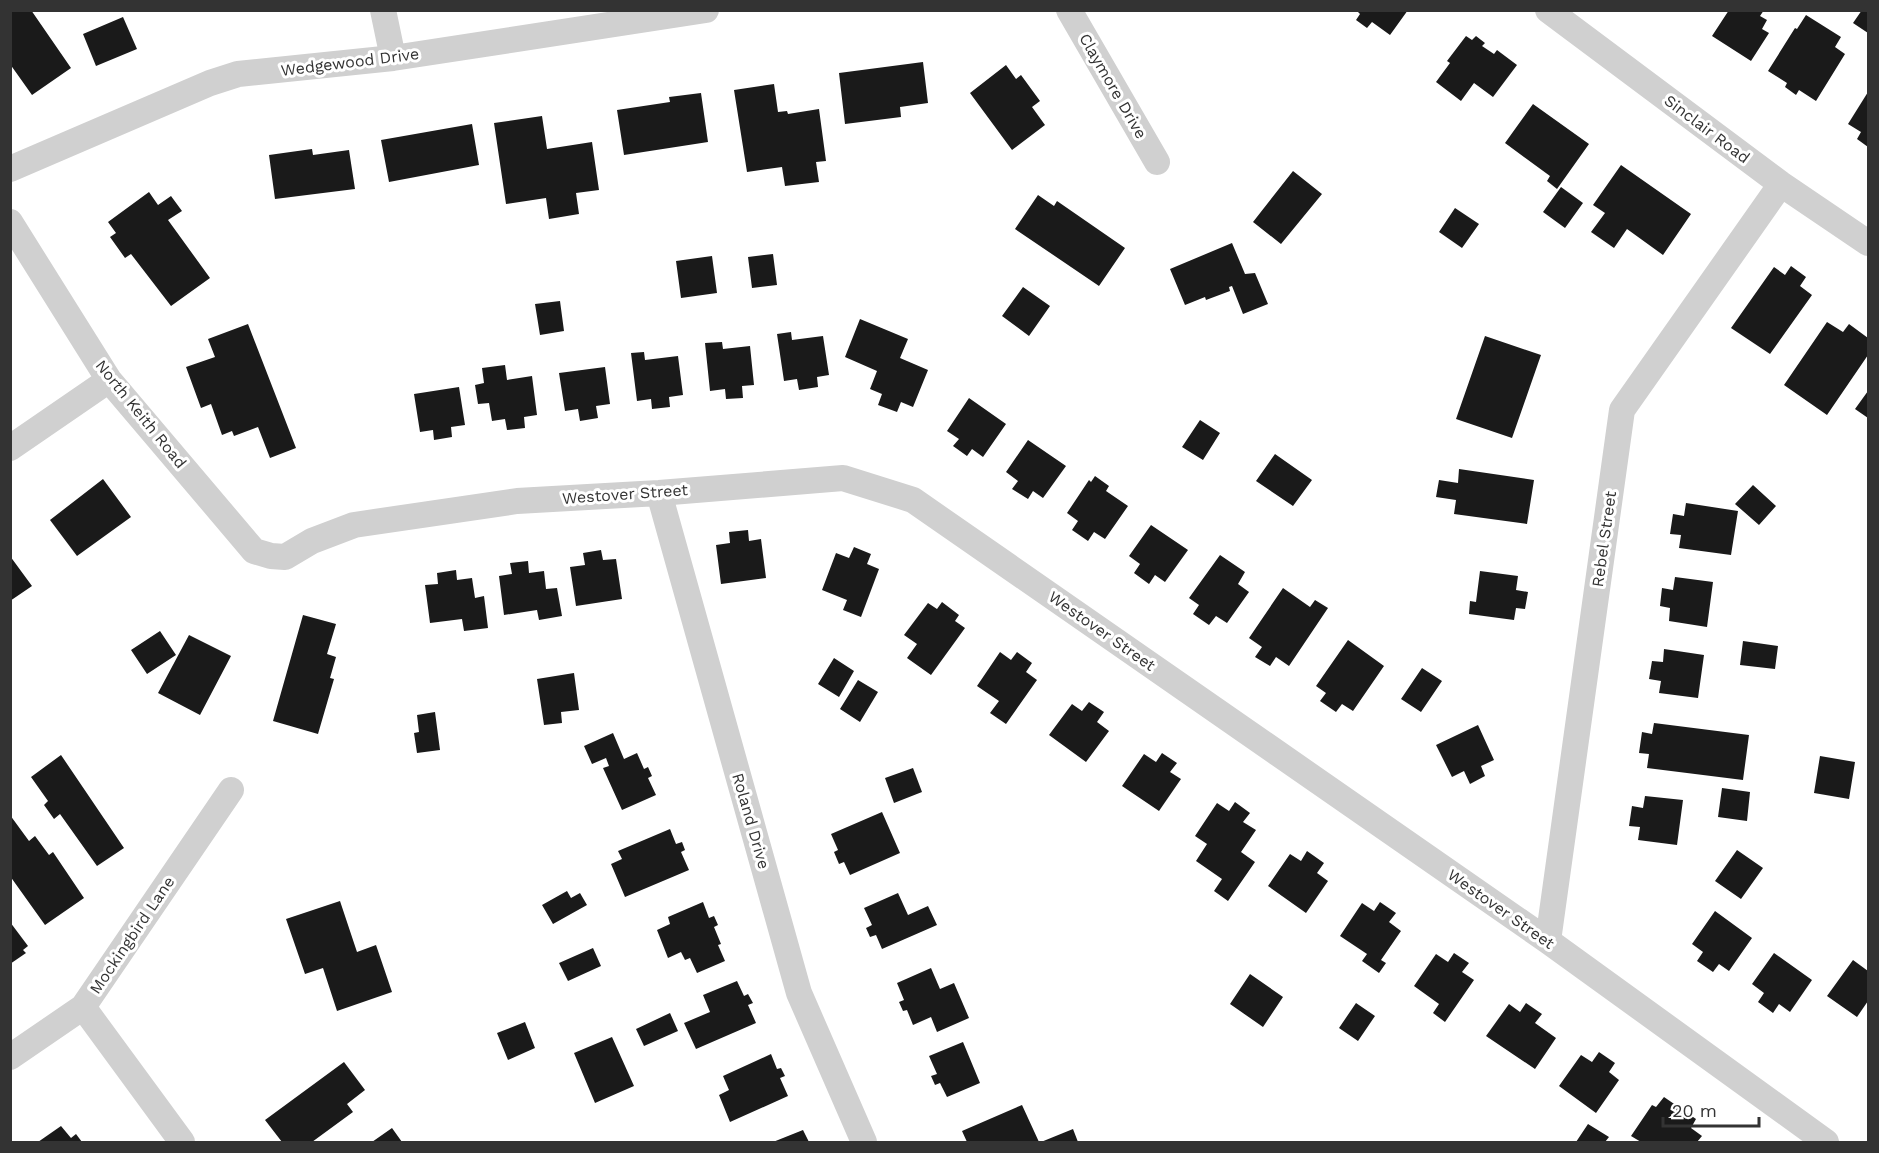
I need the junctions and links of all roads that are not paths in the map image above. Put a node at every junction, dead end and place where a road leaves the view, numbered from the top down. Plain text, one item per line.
1 (383, 10) edge
2 (706, 10) edge
3 (1069, 10) edge
4 (1548, 10) edge
5 (393, 58) junction
6 (1157, 162) dead end
7 (10, 169) edge
8 (1781, 184) junction
9 (10, 222) edge
10 (1869, 243) edge
11 (109, 380) junction
12 (10, 448) edge
13 (659, 493) junction
14 (271, 556) joint
15 (231, 790) dead end
16 (1548, 941) junction
17 (83, 1007) junction
18 (10, 1057) edge
19 (182, 1143) edge
20 (864, 1143) edge
21 (1826, 1143) edge

1 - 5 street
2 - 5 street, Wedgewood Drive
3 - 6 street, Claymore Drive
4 - 8 street, Sinclair Road
5 - 7 street, Wedgewood Drive
8 - 10 street, Sinclair Road
8 - 16 street, Rebel Street
9 - 11 street, North Keith Road
11 - 12 street
11 - 14 street, North Keith Road
13 - 14 street, Westover Street
13 - 16 street, Westover Street
13 - 20 street, Roland Drive
15 - 17 street, Mockingbird Lane
16 - 21 street, Westover Street
17 - 18 street, Mockingbird Lane
17 - 19 street

